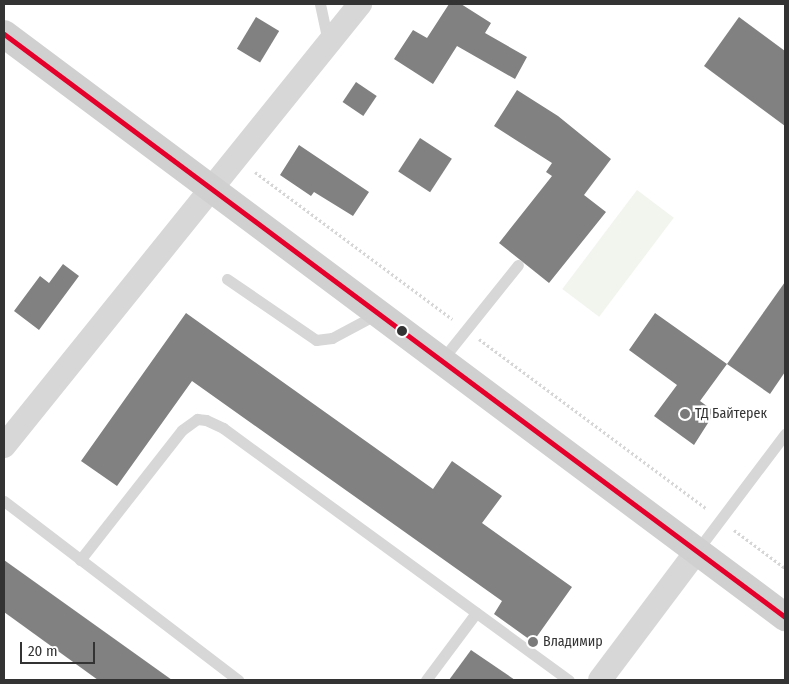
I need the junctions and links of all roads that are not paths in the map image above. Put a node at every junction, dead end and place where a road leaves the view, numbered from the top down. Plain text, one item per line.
1 (320, 4) edge
2 (360, 4) edge
3 (4, 34) edge
4 (328, 43) junction
5 (208, 189) junction
6 (518, 265) dead end
7 (227, 279) dead end
8 (377, 314) junction
9 (440, 361) junction
10 (785, 434) edge
11 (4, 446) edge
12 (4, 501) edge
13 (696, 552) junction
14 (80, 560) junction
15 (476, 613) junction
16 (785, 617) edge
17 (238, 680) edge
18 (426, 680) edge
19 (569, 680) edge
20 (600, 680) edge

1 - 4 lane
2 - 4 street
3 - 5 main road
4 - 5 street
5 - 8 main road
5 - 11 street
6 - 9 lane
7 - 8 lane
8 - 9 main road
9 - 13 main road
10 - 13 lane
12 - 14 lane
13 - 16 main road
13 - 20 street
14 - 15 lane
14 - 17 lane
15 - 18 lane
15 - 19 lane

